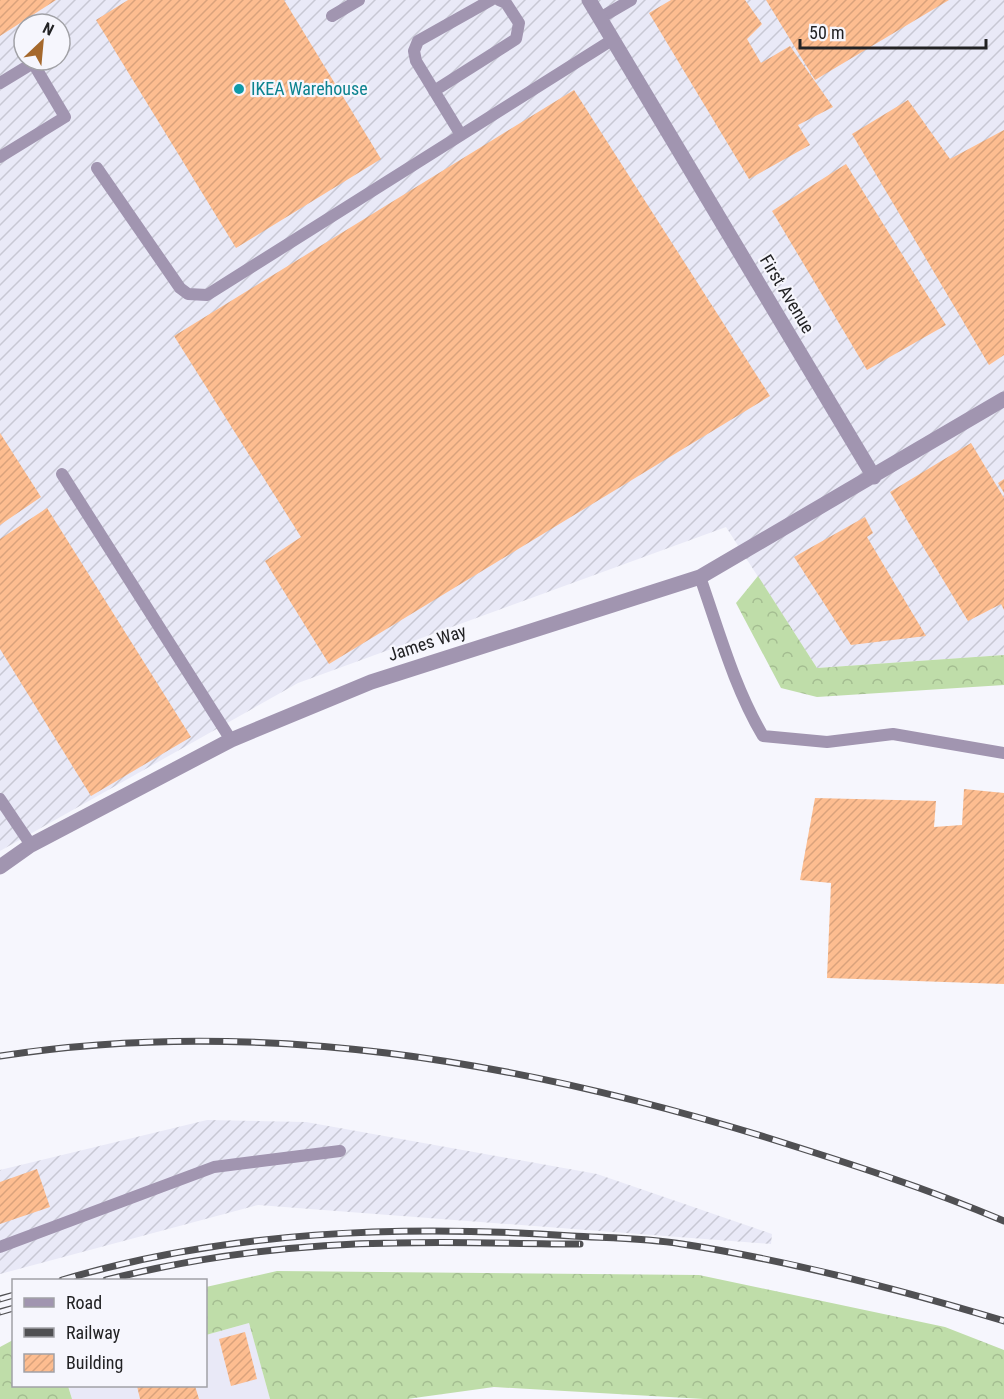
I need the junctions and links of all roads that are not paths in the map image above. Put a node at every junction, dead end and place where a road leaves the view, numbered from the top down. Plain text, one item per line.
1 (359, 0) edge
2 (491, 0) edge
3 (499, 0) edge
4 (589, 0) edge
5 (631, 0) edge
6 (332, 16) dead end
7 (600, 18) junction
8 (612, 40) junction
9 (0, 83) edge
10 (434, 90) junction
11 (461, 135) junction
12 (0, 157) edge
13 (97, 168) dead end
14 (1004, 399) edge
15 (62, 474) dead end
16 (874, 477) junction
17 (700, 577) junction
18 (231, 740) junction
19 (1004, 753) edge
20 (0, 799) edge
21 (31, 845) junction
22 (0, 867) edge
23 (340, 1151) dead end
24 (0, 1247) edge

1 - 6 lane
2 - 10 lane
3 - 10 lane
4 - 7 street, First Avenue
5 - 7 lane
7 - 8 street, First Avenue
8 - 11 lane
8 - 16 street, First Avenue
9 - 12 lane
10 - 11 lane
11 - 13 lane
14 - 16 street
15 - 18 lane
16 - 17 street, James Way
17 - 18 street, James Way
17 - 19 lane
18 - 21 street, James Way
20 - 21 lane
21 - 22 street, James Way
23 - 24 lane

